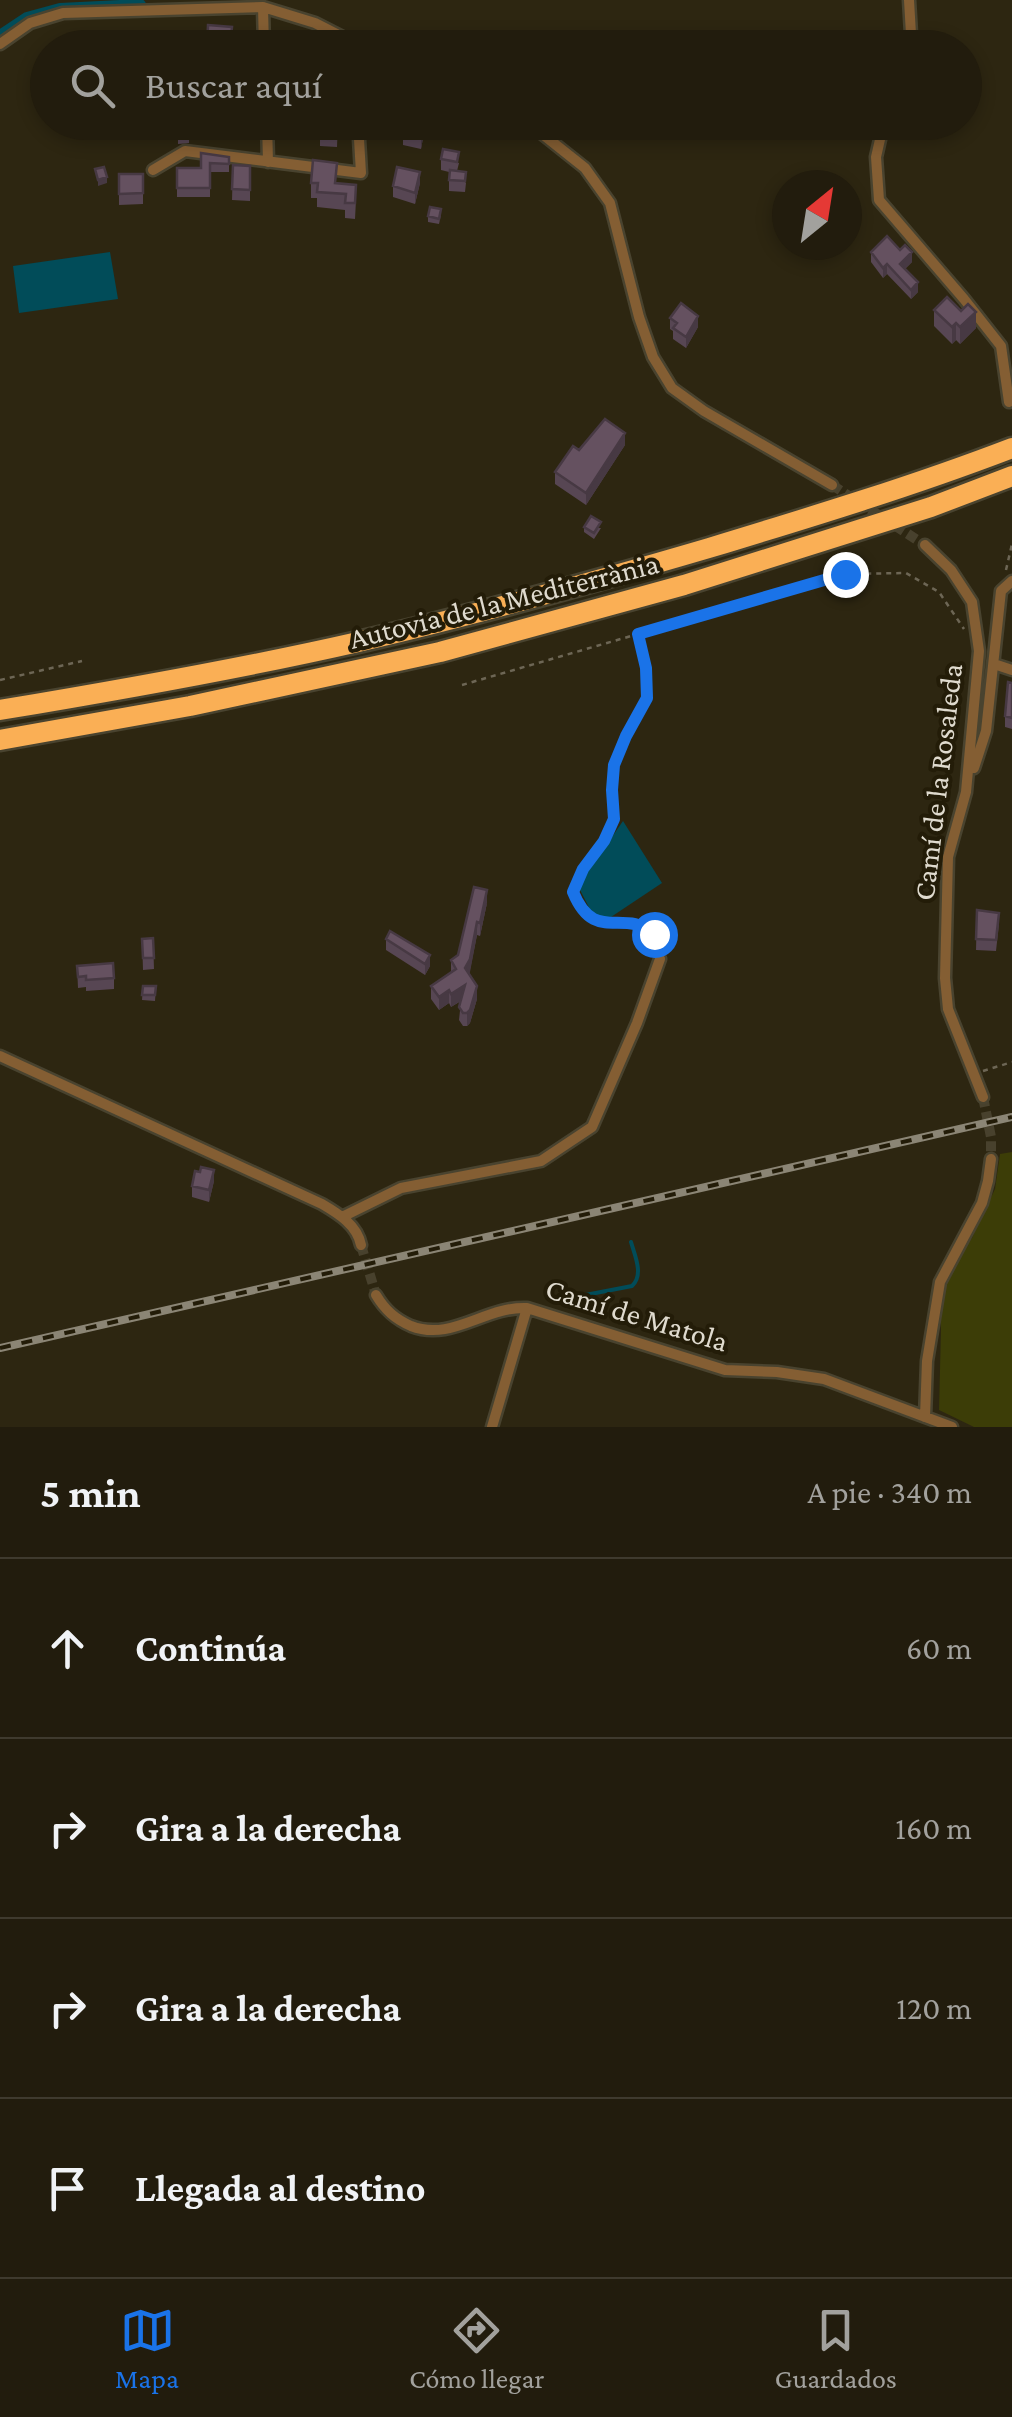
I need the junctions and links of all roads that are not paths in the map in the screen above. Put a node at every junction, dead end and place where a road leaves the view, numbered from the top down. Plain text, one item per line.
1 (909, 0) edge
2 (263, 7) junction
3 (264, 30) edge
4 (328, 30) edge
5 (911, 30) edge
6 (0, 44) edge
7 (267, 140) edge
8 (359, 140) edge
9 (550, 140) edge
10 (880, 140) edge
11 (268, 162) junction
12 (153, 170) dead end
13 (1010, 402) dead end
14 (1012, 448) edge
15 (1012, 476) edge
16 (832, 485) tunnel mouth
17 (925, 545) tunnel mouth
18 (1012, 581) edge
19 (994, 664) junction
20 (1012, 670) edge
21 (0, 710) edge
22 (0, 740) edge
23 (966, 792) junction
24 (660, 959) road end
25 (0, 1056) edge
26 (984, 1097) tunnel mouth
27 (990, 1159) tunnel mouth
28 (342, 1217) junction
29 (361, 1245) tunnel mouth
30 (376, 1295) tunnel mouth
31 (527, 1308) junction
32 (925, 1416) junction
33 (492, 1427) edge
34 (952, 1427) edge

1 - 5 street
2 - 3 street
2 - 4 street
2 - 6 street
7 - 11 street
8 - 11 street
9 - 16 street
10 - 13 street
11 - 12 street
14 - 21 highway, Autovia de la Mediterrània
15 - 22 highway, Autovia de la Mediterrània
17 - 23 street, Camí de la Rosaleda
18 - 19 street
19 - 20 street
19 - 23 street
23 - 26 street, Camí de la Rosaleda
24 - 28 street
25 - 28 street
27 - 32 street
28 - 29 street
30 - 31 street, Camí de Matola
31 - 32 street, Camí de Matola
31 - 33 street
32 - 34 street, Camí de Matola

